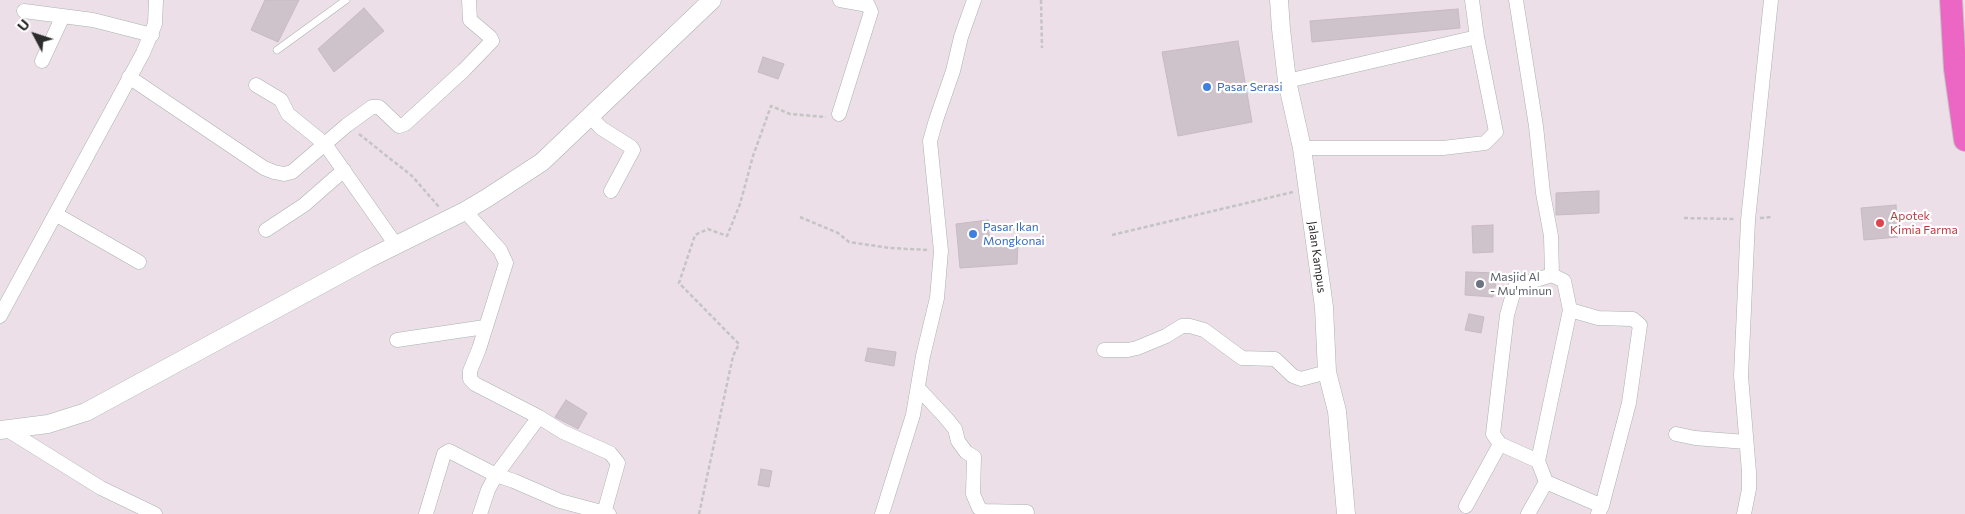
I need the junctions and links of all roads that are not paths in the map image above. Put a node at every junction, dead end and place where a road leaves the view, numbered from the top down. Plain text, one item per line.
1 (156, 0) edge
2 (346, 0) edge
3 (469, 0) edge
4 (712, 0) edge
5 (840, 0) edge
6 (974, 0) edge
7 (1280, 0) edge
8 (1472, 0) edge
9 (1516, 0) edge
10 (1771, 0) edge
11 (1952, 0) edge
12 (24, 11) dead end
13 (63, 16) junction
14 (152, 35) junction
15 (1477, 37) junction
16 (278, 50) dead end
17 (42, 61) dead end
18 (129, 78) junction
19 (1287, 81) junction
20 (256, 85) dead end
21 (839, 114) road end
22 (591, 117) junction
23 (1965, 140) edge
24 (325, 144) junction
25 (1302, 148) junction
26 (344, 170) junction
27 (611, 191) dead end
28 (57, 215) junction
29 (457, 215) junction
30 (266, 230) dead end
31 (396, 245) junction
32 (139, 262) dead end
33 (1552, 275) junction
34 (1570, 310) junction
35 (0, 316) edge
36 (485, 327) junction
37 (397, 340) dead end
38 (1104, 350) dead end
39 (1327, 372) junction
40 (919, 389) junction
41 (539, 416) junction
42 (3, 430) edge
43 (1676, 434) dead end
44 (1746, 442) junction
45 (1500, 444) junction
46 (1538, 461) junction
47 (496, 475) junction
48 (1546, 482) junction
49 (1466, 506) dead end
50 (1600, 510) edge
51 (1027, 512) dead end
52 (607, 513) edge
53 (155, 514) edge
54 (426, 514) edge
55 (480, 514) edge
56 (882, 514) edge
57 (1346, 514) edge
58 (1528, 514) edge
59 (1744, 514) edge

1 - 14 street
2 - 16 lane
3 - 24 street
4 - 22 street
5 - 21 street
6 - 40 street
7 - 19 street, Jalan Kampus
8 - 15 street
9 - 33 street
10 - 44 street
11 - 23 highway
12 - 13 street
13 - 14 street
13 - 17 street
14 - 18 street
15 - 19 street
15 - 25 street
18 - 24 street
18 - 28 street
19 - 25 street, Jalan Kampus
20 - 24 street
22 - 27 street
22 - 29 street
24 - 26 street
25 - 39 street, Jalan Kampus
26 - 30 street
26 - 31 street
28 - 32 street
28 - 35 street
29 - 31 street
29 - 36 street
31 - 42 street
33 - 34 street
33 - 45 street
34 - 46 street
34 - 50 street
36 - 37 street
36 - 41 street
38 - 39 street
39 - 57 street, Jalan Kampus
40 - 51 street
40 - 56 street
41 - 47 street
41 - 52 street
42 - 53 street
43 - 44 street
44 - 59 street
45 - 46 street
45 - 49 street
46 - 48 street
47 - 52 street
47 - 54 street
47 - 55 street
48 - 50 street
48 - 58 street

